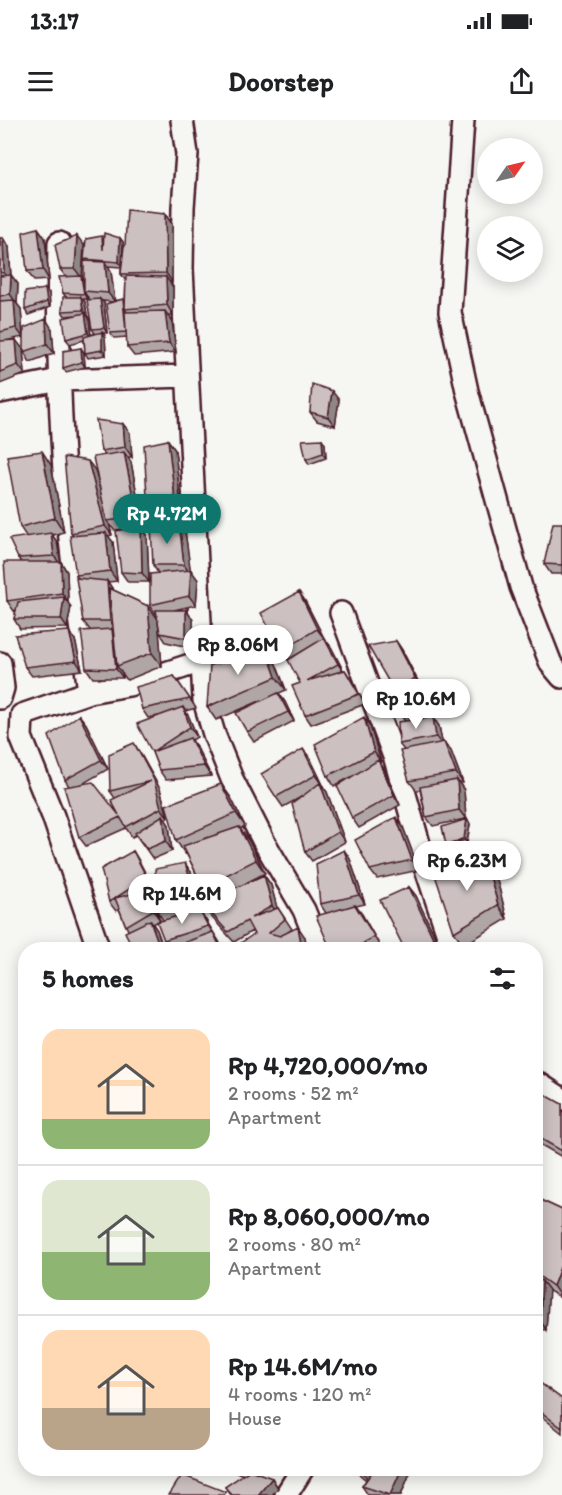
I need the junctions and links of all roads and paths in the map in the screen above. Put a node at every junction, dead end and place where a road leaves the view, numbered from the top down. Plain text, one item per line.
1 (182, 120) edge
2 (463, 120) edge
3 (59, 243) edge
4 (187, 376) junction
5 (59, 380) junction
6 (0, 392) edge
7 (341, 613) dead end
8 (202, 661) junction
9 (0, 663) edge
10 (562, 677) edge
11 (89, 692) junction
12 (1, 693) edge
13 (22, 715) junction
14 (96, 942) edge
15 (317, 942) edge
16 (450, 942) edge
17 (543, 1087) edge
18 (562, 1099) edge
19 (298, 1476) edge
20 (286, 1495) edge

1 - 4 street
2 - 10 street
3 - 5 street
4 - 5 street
4 - 8 street
5 - 6 street
5 - 11 street
7 - 16 street
8 - 11 street
8 - 15 street
9 - 12 street
11 - 13 street
12 - 13 street
13 - 14 street
17 - 18 street
19 - 20 street

